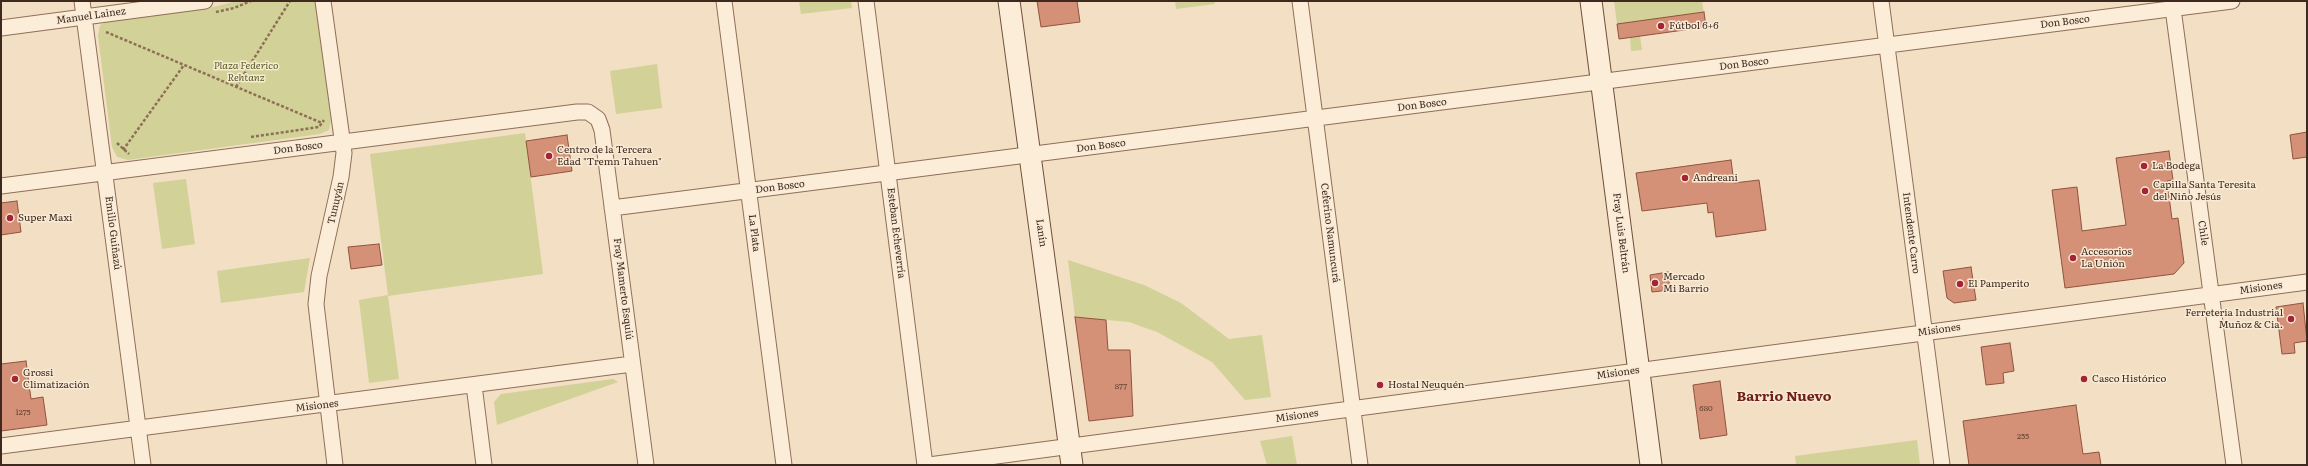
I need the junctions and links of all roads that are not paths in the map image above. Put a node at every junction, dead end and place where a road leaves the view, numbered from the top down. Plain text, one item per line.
1 (82, 1) edge
2 (323, 1) edge
3 (724, 1) edge
4 (866, 1) edge
5 (1010, 1) edge
6 (1300, 1) edge
7 (1591, 1) edge
8 (1881, 1) edge
9 (2232, 1) edge
10 (2173, 5) edge
11 (208, 7) edge
12 (85, 17) junction
13 (1, 28) edge
14 (1887, 45) junction
15 (1601, 82) junction
16 (594, 115) joint
17 (1315, 118) junction
18 (343, 142) junction
19 (1030, 155) junction
20 (105, 173) junction
21 (888, 173) junction
22 (1, 186) edge
23 (749, 191) junction
24 (612, 208) junction
25 (2307, 282) edge
26 (2211, 294) junction
27 (1924, 332) junction
28 (632, 364) junction
29 (1639, 370) junction
30 (474, 385) junction
31 (327, 405) junction
32 (1353, 409) junction
33 (138, 428) junction
34 (1, 446) edge
35 (1071, 456) edge
36 (143, 465) edge
37 (335, 465) edge
38 (484, 465) edge
39 (646, 465) edge
40 (784, 465) edge
41 (925, 465) edge
42 (929, 465) edge
43 (1360, 465) edge
44 (1652, 465) edge
45 (1942, 465) edge
46 (2234, 465) edge

1 - 12 street, Emilio Guiñazú
2 - 18 street, Tunuyán
3 - 23 street, La Plata
4 - 21 street, Esteban Echeverría
5 - 19 street, Lanín
6 - 17 street, Ceferino Namuncurá
7 - 15 street, Fray Luis Beltrán
8 - 14 street, Intendente Carro
9 - 10 street, Don Bosco
10 - 14 street, Don Bosco
10 - 26 street, Chile
11 - 12 street, Manuel Lainez
12 - 13 street, Manuel Lainez
12 - 20 street, Emilio Guiñazú
14 - 15 street, Don Bosco
14 - 27 street, Intendente Carro
15 - 17 street, Don Bosco
15 - 29 street, Fray Luis Beltrán
16 - 18 street, Don Bosco
16 - 24 street, Fray Mamerto Esquiú
17 - 19 street, Don Bosco
17 - 32 street, Ceferino Namuncurá
18 - 20 street, Don Bosco
18 - 31 street, Tunuyán
19 - 21 street, Don Bosco
19 - 35 street, Lanín
20 - 22 street, Don Bosco
20 - 33 street, Emilio Guiñazú
21 - 23 street, Don Bosco
21 - 41 street, Esteban Echeverría
23 - 24 street, Don Bosco
23 - 40 street, La Plata
24 - 28 street, Fray Mamerto Esquiú
25 - 26 street, Misiones
26 - 27 street, Misiones
26 - 46 street, Chile
27 - 29 street, Misiones
27 - 45 street, Intendente Carro
28 - 30 street, Misiones
28 - 39 street, Fray Mamerto Esquiú
29 - 32 street, Misiones
29 - 44 street, Fray Luis Beltrán
30 - 31 street, Misiones
30 - 38 street
31 - 33 street, Misiones
31 - 37 street, Tunuyán
32 - 35 street, Misiones
32 - 43 street, Ceferino Namuncurá
33 - 34 street, Misiones
33 - 36 street, Emilio Guiñazú
35 - 42 street, Misiones

